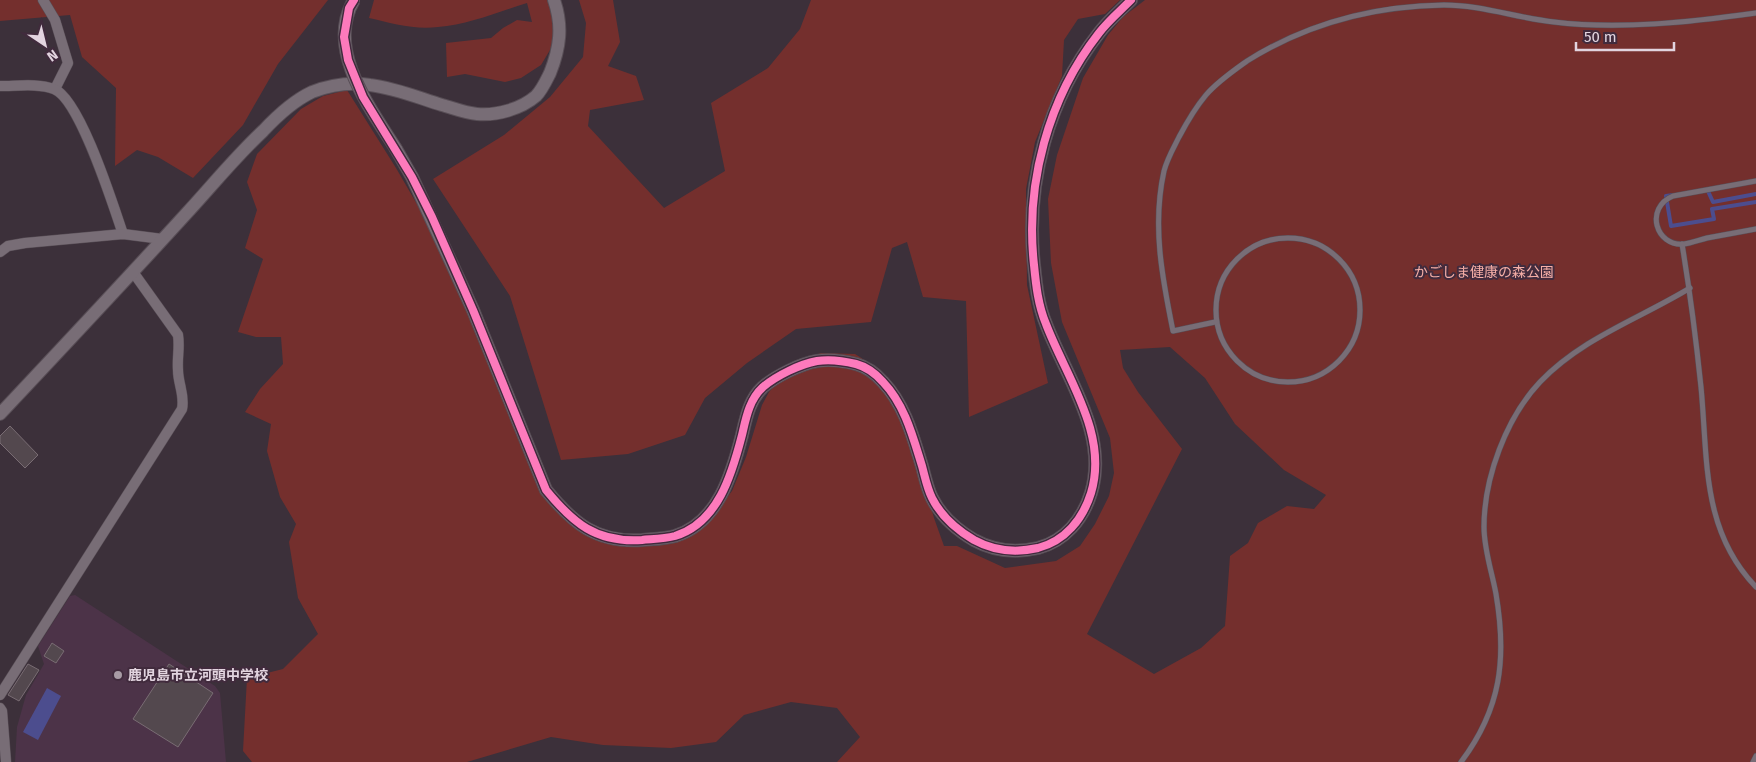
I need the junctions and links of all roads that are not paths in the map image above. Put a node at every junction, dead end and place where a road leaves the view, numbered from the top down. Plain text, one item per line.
1 (43, 0) edge
2 (354, 0) edge
3 (554, 0) edge
4 (1131, 0) edge
5 (1756, 13) edge
6 (0, 86) edge
7 (55, 89) junction
8 (1756, 181) edge
9 (1756, 229) edge
10 (124, 234) junction
11 (162, 239) junction
12 (1682, 244) junction
13 (0, 252) edge
14 (133, 272) junction
15 (1690, 288) junction
16 (1215, 322) junction
17 (0, 414) edge
18 (1756, 587) edge
19 (0, 695) edge
20 (0, 708) edge
21 (1756, 756) edge
22 (6, 762) edge
23 (1460, 762) edge
24 (1753, 762) edge

1 - 7 street
2 - 4 street, bridge
3 - 11 street
5 - 16 lane
6 - 7 street
7 - 10 street
8 - 12 lane
9 - 12 lane
10 - 11 street
10 - 13 street
11 - 14 street
12 - 15 lane
14 - 17 street
14 - 19 street
15 - 18 lane
15 - 23 lane
16 - 16 lane
20 - 22 street
21 - 24 lane

